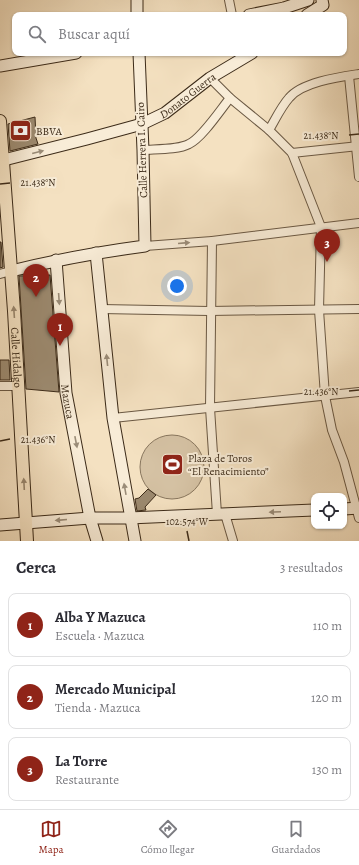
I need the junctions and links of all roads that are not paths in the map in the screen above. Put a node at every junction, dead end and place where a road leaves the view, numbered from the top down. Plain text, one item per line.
1 (137, 0) edge
2 (229, 0) edge
3 (308, 0) edge
4 (323, 0) edge
5 (137, 12) edge
6 (231, 12) edge
7 (264, 12) edge
8 (312, 12) edge
9 (58, 56) edge
10 (139, 56) edge
11 (247, 56) edge
12 (0, 66) edge
13 (359, 74) edge
14 (349, 76) junction
15 (210, 78) junction
16 (230, 98) junction
17 (0, 121) edge
18 (142, 124) junction
19 (269, 130) junction
20 (358, 146) edge
21 (143, 150) junction
22 (292, 153) junction
23 (2, 161) edge
24 (359, 177) edge
25 (359, 223) edge
26 (321, 227) junction
27 (212, 241) junction
28 (145, 246) junction
29 (96, 253) junction
30 (56, 260) junction
31 (6, 272) edge
32 (101, 309) junction
33 (359, 309) edge
34 (319, 310) junction
35 (212, 311) junction
36 (0, 386) edge
37 (18, 386) junction
38 (359, 392) edge
39 (325, 396) junction
40 (210, 408) junction
41 (113, 418) junction
42 (347, 509) edge
43 (311, 510) edge
44 (358, 511) edge
45 (221, 514) junction
46 (90, 518) junction
47 (129, 518) junction
48 (26, 523) junction
49 (0, 525) edge
50 (27, 541) edge
51 (97, 541) edge
52 (134, 541) edge
53 (233, 541) edge

1 - 5 main road
2 - 6 street
3 - 7 main road
4 - 8 main road
9 - 12 main road
10 - 18 main road, Calle Herrera I. Cairo
11 - 15 main road, Donato Guerra
13 - 14 street
14 - 19 street
14 - 20 street
15 - 16 street
15 - 18 main road, Donato Guerra
16 - 19 street
16 - 21 street
17 - 23 main road, Calle Hidalgo
18 - 21 main road, Calle Herrera I. Cairo
23 -> 18 main road, Donato Guerra
19 - 22 street
20 - 22 street
20 - 24 street
21 - 28 main road, Calle Herrera I. Cairo
22 - 26 street
23 - 31 main road, Calle Hidalgo
25 - 26 street
26 - 27 street
26 - 34 street
28 -> 27 street
27 - 35 street
28 - 29 main road
29 - 30 main road
29 - 32 main road
30 - 31 main road
30 -> 46 main road, Mazuca
37 -> 31 main road, Calle Hidalgo
32 - 35 street
41 -> 32 main road
33 - 34 street
34 - 35 street
34 - 39 street
35 - 40 street
36 - 37 street
48 -> 37 main road, Calle Hidalgo
38 - 39 street
39 - 40 street
39 - 44 street
40 - 41 street
40 - 45 street
47 -> 41 main road
42 - 44 main road
43 -> 45 main road
45 - 47 main road
45 - 53 street
46 - 47 main road
46 -> 48 main road
46 - 51 main road, Mazuca
47 - 52 main road
48 - 49 main road
48 - 50 main road, Calle Hidalgo

